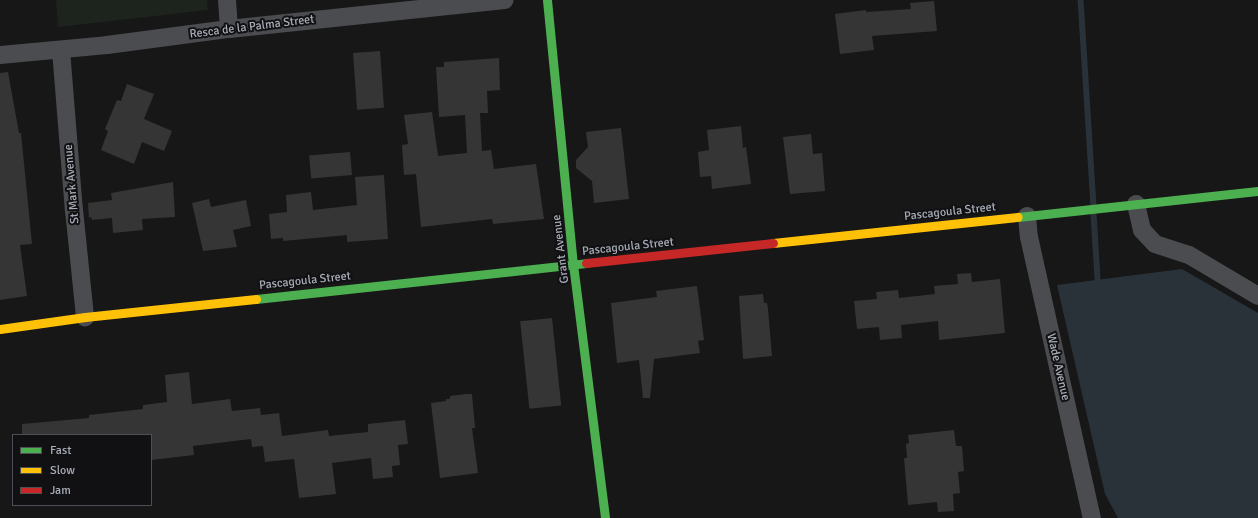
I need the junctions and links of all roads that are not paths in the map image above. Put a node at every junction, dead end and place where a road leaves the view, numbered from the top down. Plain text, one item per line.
1 (227, 0) edge
2 (504, 0) edge
3 (547, 0) edge
4 (229, 29) junction
5 (62, 50) junction
6 (0, 55) edge
7 (1258, 191) edge
8 (1136, 204) junction
9 (1027, 216) junction
10 (573, 264) junction
11 (1258, 296) edge
12 (85, 317) junction
13 (0, 328) edge
14 (605, 518) edge
15 (1092, 518) edge

1 - 4 street
2 - 4 street, Resca de la Palma Street
3 - 10 street, Grant Avenue
4 - 5 street, Resca de la Palma Street
5 - 6 street, Resca de la Palma Street
5 - 12 street, St Mark Avenue
7 - 8 street, Pascagoula Street
8 - 9 street, Pascagoula Street
8 - 11 street
9 - 10 street, Pascagoula Street
9 - 15 street, Wade Avenue
10 - 12 street, Pascagoula Street
10 - 14 street, Grant Avenue
12 - 13 street, Pascagoula Street

